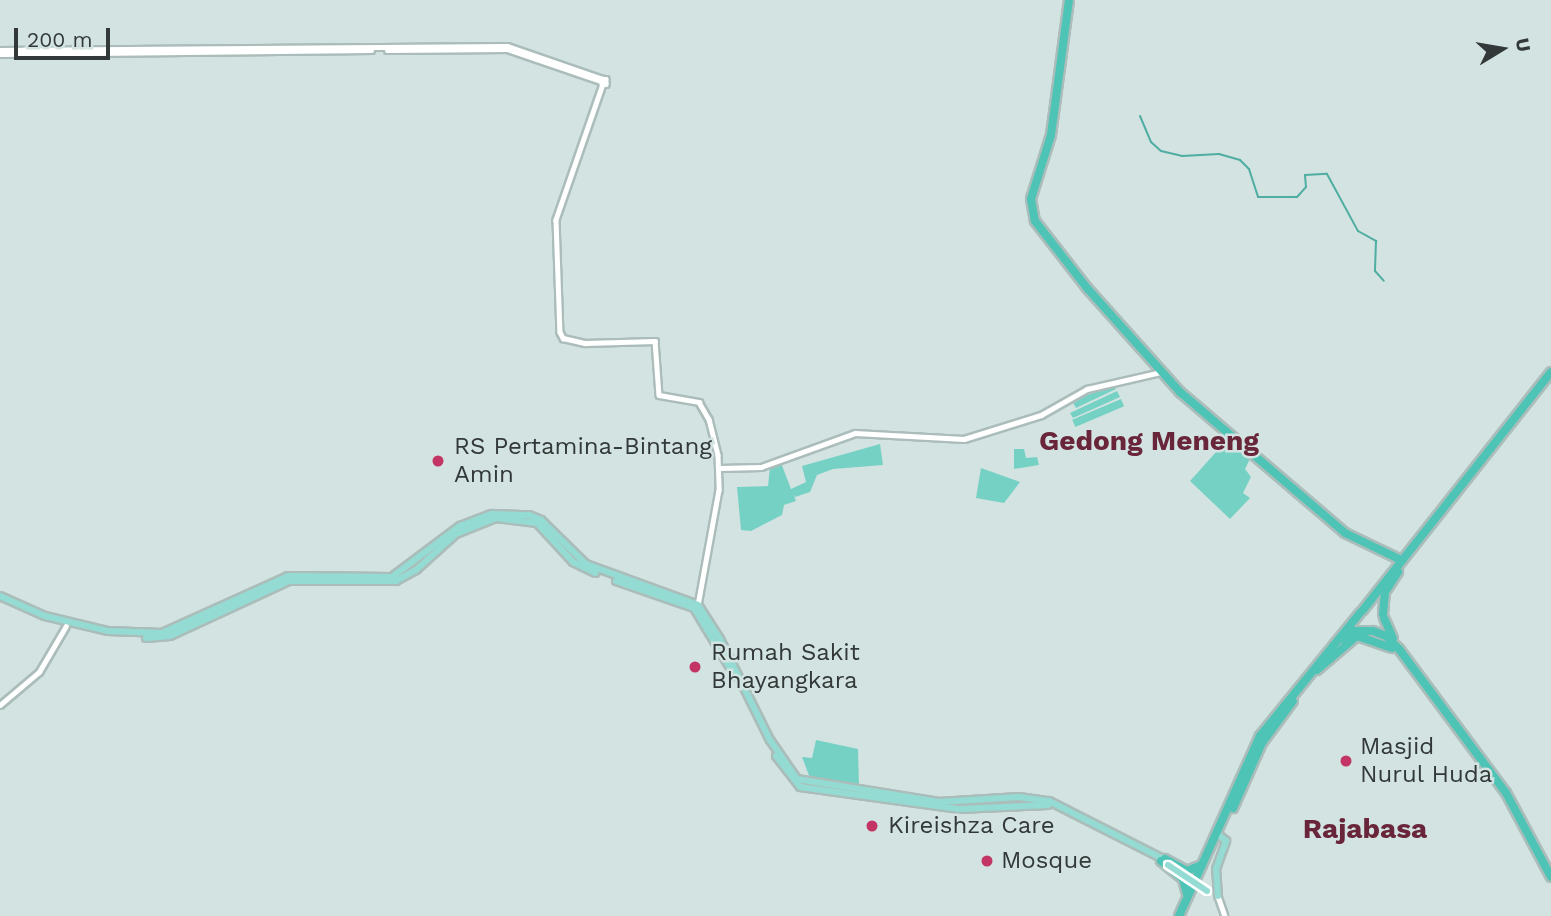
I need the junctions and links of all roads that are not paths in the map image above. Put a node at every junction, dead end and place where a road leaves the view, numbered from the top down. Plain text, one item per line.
1 (1069, 0) edge
2 (0, 52) edge
3 (1161, 372) junction
4 (1551, 372) edge
5 (1551, 380) edge
6 (1504, 435) junction
7 (720, 468) junction
8 (1401, 564) junction
9 (624, 581) junction
10 (0, 598) edge
11 (698, 605) junction
12 (1362, 611) junction
13 (1384, 616) junction
14 (66, 626) junction
15 (1371, 631) junction
16 (130, 636) junction
17 (725, 654) junction
18 (1405, 654) junction
19 (1323, 659) junction
20 (1317, 670) junction
21 (0, 705) edge
22 (1477, 751) junction
23 (1220, 836) junction
24 (1166, 862) junction
25 (1202, 865) junction
26 (1551, 866) edge
27 (1185, 875) junction
28 (1551, 877) edge
29 (1218, 894) junction
30 (1187, 897) junction
31 (1181, 916) edge
32 (1225, 916) edge

1 - 3 highway
2 - 7 street
3 - 7 street
3 - 8 highway
4 - 6 highway
5 - 6 highway
6 - 8 highway
7 - 11 street
8 - 12 highway
8 - 13 highway
8 - 18 highway
9 - 11 main road
9 - 16 main road
9 - 17 main road
10 - 14 main road
10 - 16 main road
11 - 17 main road
12 - 13 highway
12 - 15 highway
12 - 19 highway
13 - 15 highway
13 - 18 highway
14 - 16 main road
14 - 21 street
15 - 18 highway
15 - 19 highway
17 - 24 main road
18 - 20 highway
18 - 22 highway
19 - 20 highway
19 - 25 highway
20 - 23 highway
22 - 26 highway
22 - 28 highway
23 - 29 main road
23 - 31 highway
24 - 27 highway
24 - 29 main road, bridge
25 - 27 highway
25 - 30 highway
27 - 30 highway
29 - 32 street
30 - 31 highway

